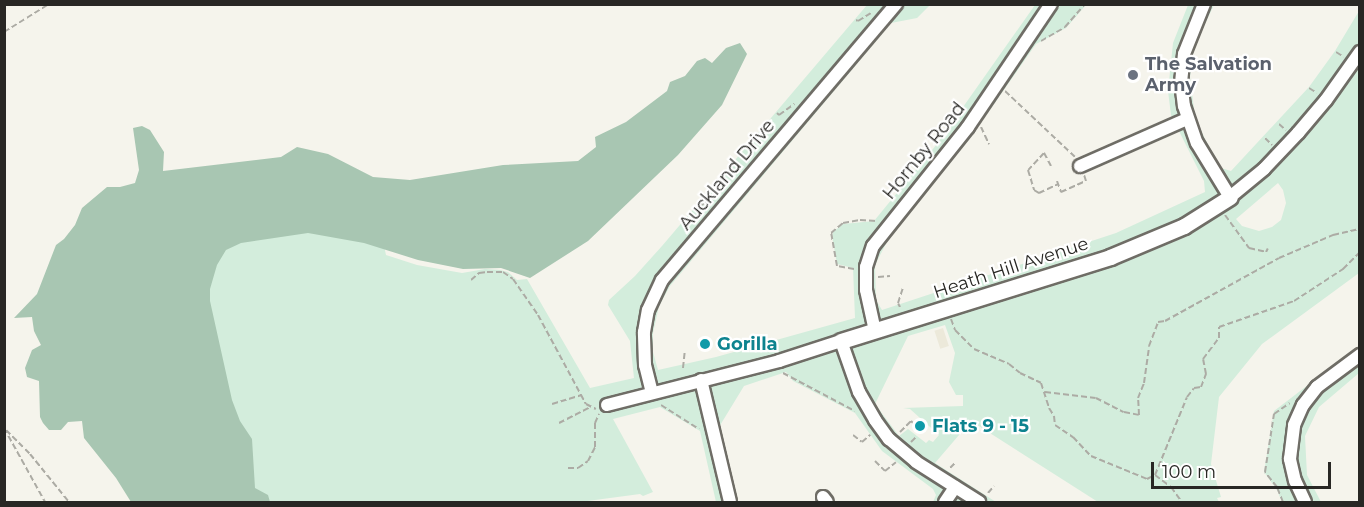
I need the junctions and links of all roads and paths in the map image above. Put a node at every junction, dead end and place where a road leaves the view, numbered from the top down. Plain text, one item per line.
1 (48, 4) edge
2 (896, 4) edge
3 (1051, 4) edge
4 (1085, 4) edge
5 (1204, 4) edge
6 (878, 9) dead end
7 (856, 20) dead end
8 (4, 32) edge
9 (1037, 38) dead end
10 (1359, 52) edge
11 (998, 86) junction
12 (802, 99) dead end
13 (777, 113) dead end
14 (1187, 119) junction
15 (978, 123) dead end
16 (989, 144) dead end
17 (1051, 166) dead end
18 (1080, 166) junction
19 (718, 194) dead end
20 (1230, 197) junction
21 (700, 204) dead end
22 (877, 221) dead end
23 (1231, 223) dead end
24 (1359, 229) edge
25 (1268, 248) dead end
26 (1359, 252) edge
27 (854, 269) dead end
28 (890, 276) dead end
29 (872, 278) dead end
30 (471, 280) dead end
31 (903, 288) dead end
32 (900, 307) dead end
33 (948, 310) junction
34 (875, 331) junction
35 (842, 341) junction
36 (685, 350) dead end
37 (1359, 355) edge
38 (683, 368) dead end
39 (783, 373) dead end
40 (701, 380) junction
41 (1045, 392) junction
42 (652, 393) junction
43 (582, 395) junction
44 (1295, 401) dead end
45 (552, 404) dead end
46 (661, 405) dead end
47 (590, 407) junction
48 (601, 409) junction
49 (855, 411) dead end
50 (559, 423) dead end
51 (913, 423) dead end
52 (5, 429) edge
53 (702, 431) dead end
54 (853, 435) dead end
55 (870, 435) dead end
56 (897, 437) dead end
57 (875, 461) dead end
58 (896, 462) dead end
59 (955, 462) dead end
60 (568, 468) dead end
61 (946, 473) dead end
62 (1155, 475) junction
63 (994, 486) dead end
64 (955, 487) junction
65 (982, 500) edge
66 (45, 502) edge
67 (69, 502) edge
68 (730, 502) edge
69 (945, 502) edge
70 (1182, 502) edge
71 (1283, 502) edge
72 (1305, 502) edge

1 - 8 path
2 - 42 street, Auckland Drive
3 - 11 street, Hornby Road
4 - 9 path
5 - 14 street
6 - 7 path
10 - 20 street, Heath Hill Avenue
11 - 18 path
11 - 34 street, Hornby Road
12 - 13 path
14 - 18 street
14 - 20 street
15 - 16 path
17 - 18 path
19 - 21 path
20 - 33 street, Heath Hill Avenue
22 - 27 path
23 - 25 path
24 - 41 path
26 - 62 path
28 - 29 path
30 - 43 path
31 - 32 path
33 - 34 street, Heath Hill Avenue
33 - 41 path
34 - 35 street, Heath Hill Avenue
35 - 40 street, Heath Hill Avenue
35 - 64 street
36 - 38 path
37 - 72 street
39 - 49 path
40 - 42 street, Heath Hill Avenue
40 - 68 street
41 - 62 path
42 - 48 street, Heath Hill Avenue
43 - 45 path
43 - 47 path
44 - 71 path
46 - 53 path
47 - 48 path
47 - 50 path
48 - 60 path
51 - 56 path
52 - 66 path
52 - 67 path
54 - 55 path
57 - 58 path
59 - 61 path
62 - 70 path
63 - 65 path
64 - 65 street
64 - 69 street

